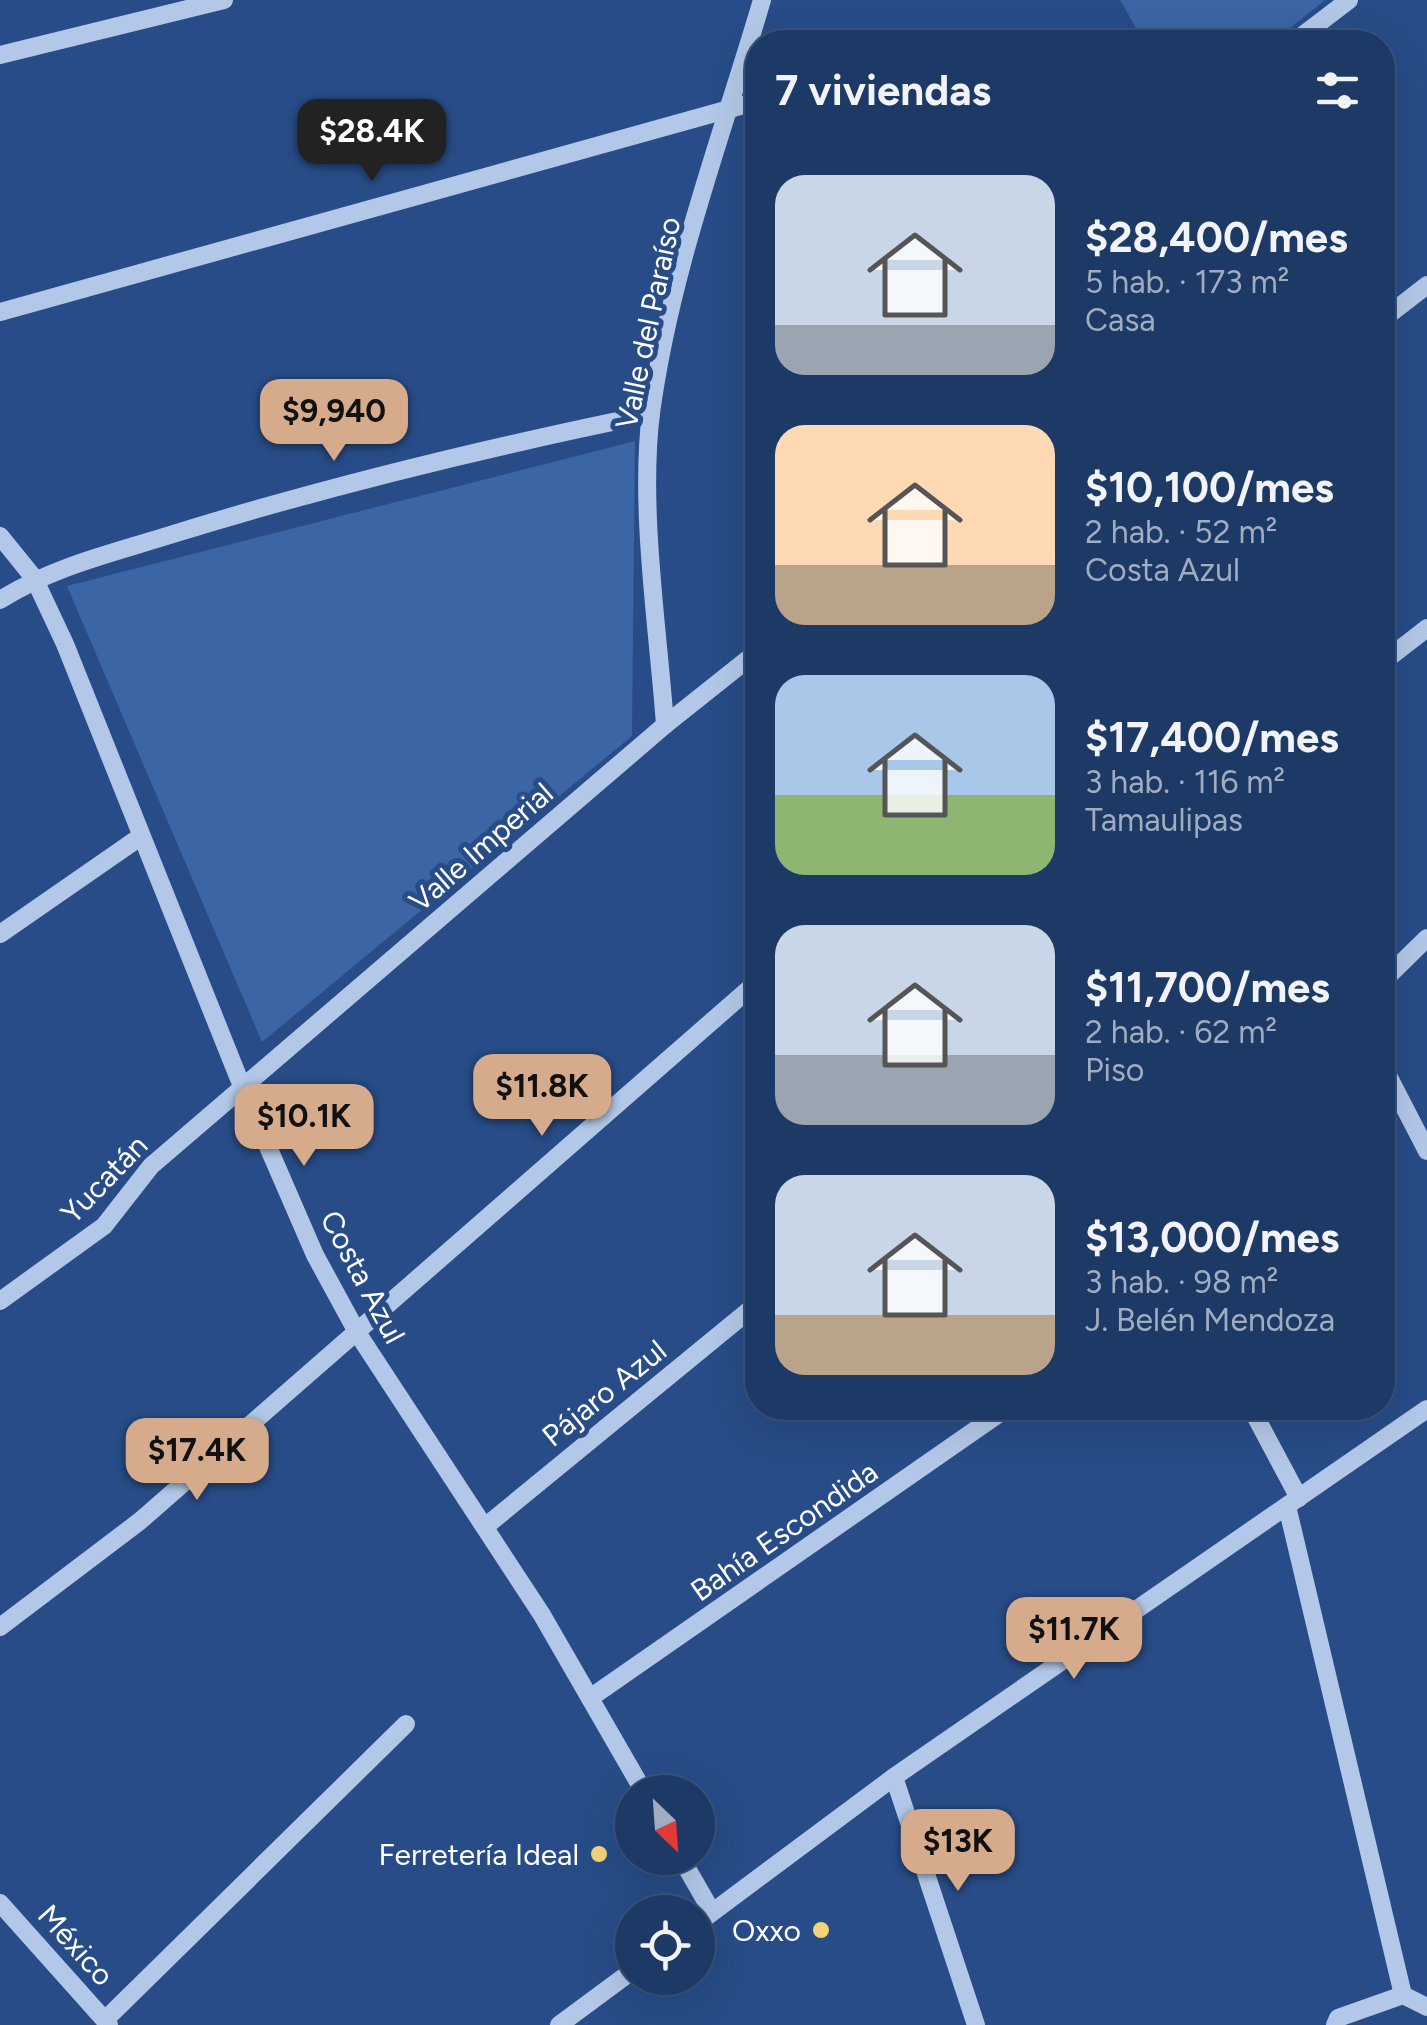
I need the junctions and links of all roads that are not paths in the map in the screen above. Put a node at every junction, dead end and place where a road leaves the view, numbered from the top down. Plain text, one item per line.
1 (224, 0) edge
2 (762, 0) edge
3 (1348, 0) edge
4 (753, 30) edge
5 (1309, 30) edge
6 (0, 55) edge
7 (745, 58) edge
8 (745, 105) edge
9 (730, 109) junction
10 (1427, 285) edge
11 (1395, 310) edge
12 (0, 312) edge
13 (651, 414) junction
14 (0, 536) edge
15 (34, 578) junction
16 (0, 600) edge
17 (1427, 628) edge
18 (1395, 653) edge
19 (745, 661) edge
20 (665, 725) junction
21 (140, 837) junction
22 (0, 934) edge
23 (1427, 938) edge
24 (1395, 969) edge
25 (745, 992) edge
26 (242, 1089) junction
27 (1395, 1089) edge
28 (1427, 1151) edge
29 (0, 1302) edge
30 (745, 1314) edge
31 (358, 1334) junction
32 (1427, 1409) edge
33 (990, 1420) edge
34 (1257, 1420) edge
35 (1293, 1502) junction
36 (486, 1526) junction
37 (0, 1627) edge
38 (590, 1698) junction
39 (406, 1724) dead end
40 (634, 1775) edge
41 (894, 1777) junction
42 (0, 1904) edge
43 (715, 1910) edge
44 (615, 1984) edge
45 (1404, 1995) junction
46 (1427, 2007) edge
47 (107, 2022) edge
48 (560, 2025) edge
49 (976, 2025) edge
50 (1335, 2025) edge

1 - 6 street
2 - 4 street, Valle del Paraíso
3 - 5 street
7 - 9 street, Valle del Paraíso
8 - 9 street
9 - 12 street
9 - 13 street, Valle del Paraíso
10 - 11 street
13 - 15 street
13 - 20 street, Valle del Paraíso
14 - 15 street, Costa Azul
15 - 16 street
15 - 21 street, Costa Azul
17 - 18 street
19 - 20 street, Valle Imperial
20 - 26 street, Valle Imperial
21 - 22 street
21 - 26 street, Costa Azul
23 - 24 street
25 - 31 street
26 - 29 street, Yucatán
26 - 31 street, Costa Azul
27 - 28 street
30 - 36 street, Pájaro Azul
31 - 36 street, Costa Azul
31 - 37 street
32 - 35 street
33 - 38 street, Bahía Escondida
34 - 35 street
35 - 41 street
35 - 45 street
36 - 38 street, Costa Azul
38 - 40 street, Costa Azul
39 - 47 street
41 - 43 street
41 - 49 street
42 - 47 street, México
44 - 48 street
45 - 46 street
45 - 50 street

